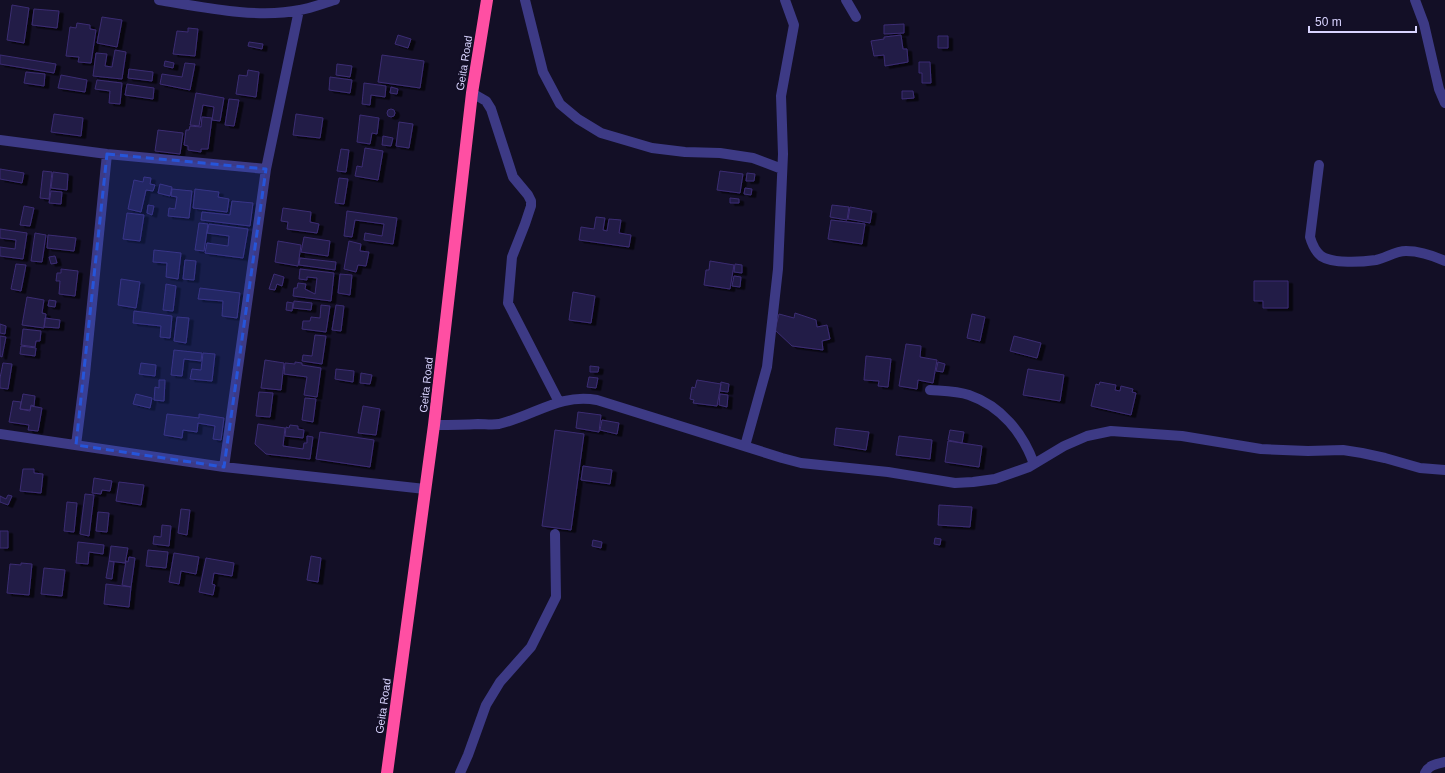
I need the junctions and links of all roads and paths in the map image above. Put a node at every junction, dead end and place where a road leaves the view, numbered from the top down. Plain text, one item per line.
1 (159, 0) edge
2 (335, 0) edge
3 (487, 0) edge
4 (525, 0) edge
5 (786, 0) edge
6 (846, 0) edge
7 (1415, 0) edge
8 (299, 10) junction
9 (856, 17) dead end
10 (472, 93) junction
11 (1445, 103) edge
12 (0, 140) edge
13 (107, 154) junction
14 (1319, 165) dead end
15 (266, 169) junction
16 (782, 169) junction
17 (1445, 261) edge
18 (930, 390) dead end
19 (559, 402) junction
20 (434, 425) junction
21 (0, 434) edge
22 (76, 445) junction
23 (745, 446) junction
24 (1034, 464) junction
25 (224, 467) junction
26 (1445, 470) edge
27 (425, 490) junction
28 (555, 534) dead end
29 (1445, 762) edge
30 (387, 773) edge
31 (460, 773) edge
32 (1425, 773) edge

1 - 8 street
2 - 8 street
3 - 10 highway, Geita Road
4 - 16 street
5 - 16 street
6 - 9 street
7 - 11 street
8 - 15 street
10 - 19 street
10 - 20 highway, Geita Road
12 - 13 street
13 - 15 street
13 - 22 street
14 - 17 street
15 - 25 street
16 - 23 street
18 - 24 street
19 - 20 street
19 - 23 street
20 - 27 highway, Geita Road
21 - 22 street
22 - 25 street
23 - 24 street
24 - 26 street
25 - 27 street
27 - 30 highway, Geita Road
28 - 31 street
29 - 32 street

